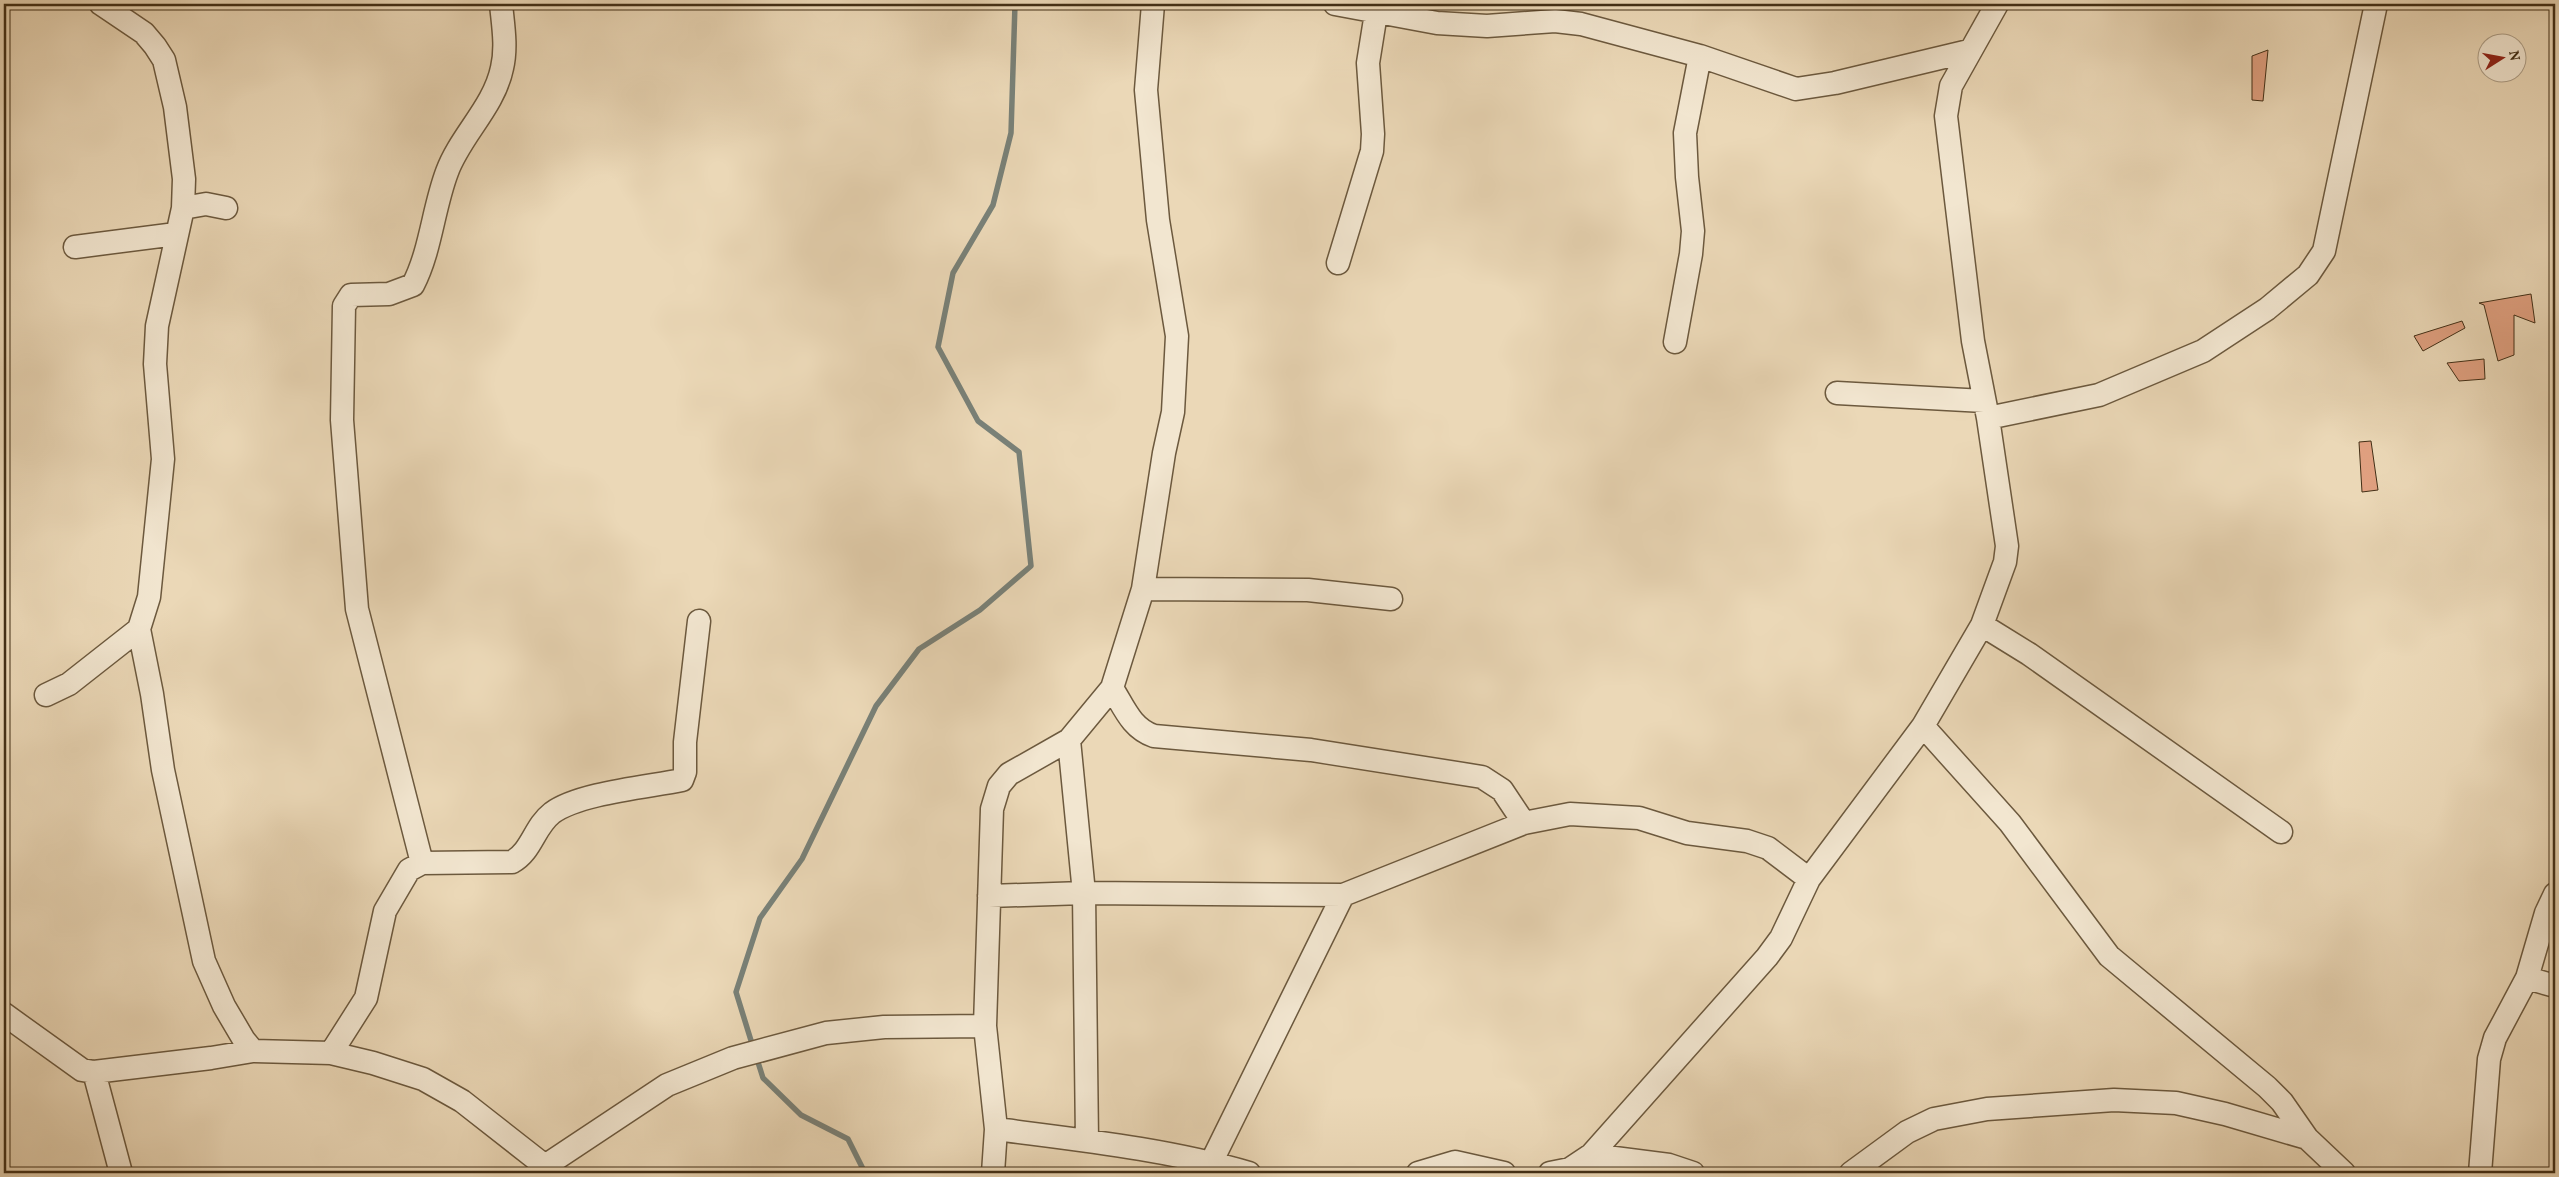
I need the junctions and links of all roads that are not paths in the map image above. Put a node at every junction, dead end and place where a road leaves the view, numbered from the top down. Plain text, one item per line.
1 (101, 4) edge
2 (502, 4) edge
3 (1153, 4) edge
4 (1334, 4) edge
5 (1997, 4) edge
6 (2376, 4) edge
7 (1376, 13) junction
8 (1969, 51) junction
9 (1700, 56) junction
10 (183, 208) junction
11 (226, 208) dead end
12 (176, 234) junction
13 (75, 247) dead end
14 (1338, 263) dead end
15 (1674, 342) dead end
16 (1837, 393) dead end
17 (1986, 410) junction
18 (1143, 589) junction
19 (1391, 599) dead end
20 (699, 621) dead end
21 (1982, 625) junction
22 (139, 629) junction
23 (1112, 688) junction
24 (46, 694) dead end
25 (1923, 726) junction
26 (1069, 740) junction
27 (1524, 823) junction
28 (2281, 832) dead end
29 (422, 863) junction
30 (1809, 879) junction
31 (1084, 892) junction
32 (2555, 894) edge
33 (1343, 895) junction
34 (988, 896) junction
35 (2527, 978) junction
36 (2555, 986) edge
37 (4, 1014) edge
38 (985, 1026) junction
39 (253, 1050) junction
40 (331, 1053) junction
41 (94, 1072) junction
42 (996, 1129) junction
43 (2307, 1138) junction
44 (1087, 1141) junction
45 (1590, 1155) junction
46 (1209, 1168) edge
47 (544, 1170) edge
48 (1564, 1172) edge
49 (121, 1173) edge
50 (993, 1173) edge
51 (1249, 1173) edge
52 (1418, 1173) edge
53 (1504, 1173) edge
54 (1693, 1173) edge
55 (1851, 1173) edge
56 (2344, 1173) edge
57 (2480, 1173) edge

1 - 10 street
2 - 29 street
3 - 18 street
4 - 7 street
5 - 8 street
6 - 17 street
7 - 9 street
7 - 14 street
8 - 9 street
8 - 17 street
9 - 15 street
10 - 11 street
10 - 12 street
12 - 13 street
12 - 22 street
16 - 17 street
17 - 21 street
18 - 19 street
18 - 23 street
20 - 29 street
21 - 25 street
21 - 28 street
22 - 24 street
22 - 39 street
23 - 26 street
23 - 27 street
25 - 30 street
25 - 43 street
26 - 31 street
26 - 34 street
27 - 30 street
27 - 33 street
29 - 40 street
30 - 45 street
31 - 33 street
31 - 34 street
31 - 44 street
32 - 35 street
33 - 46 street
34 - 38 street
35 - 36 street
35 - 57 street
37 - 41 street
38 - 42 street
38 - 47 street
39 - 40 street
39 - 41 street
40 - 47 street
41 - 49 street
42 - 44 street
42 - 50 street
43 - 55 street
43 - 56 street
44 - 46 street
45 - 48 street
45 - 54 street
46 - 51 street
52 - 53 street

